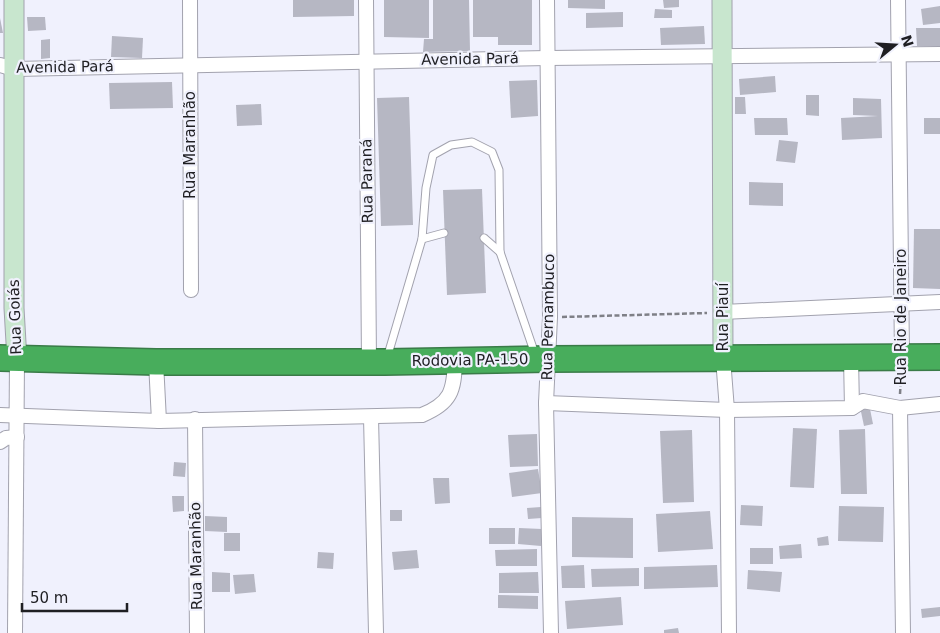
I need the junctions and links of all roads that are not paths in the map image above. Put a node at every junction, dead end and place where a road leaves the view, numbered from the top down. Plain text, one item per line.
1 (14, 0) edge
2 (190, 0) edge
3 (366, 0) edge
4 (547, 0) edge
5 (722, 0) edge
6 (898, 0) edge
7 (899, 54) junction
8 (940, 54) edge
9 (723, 56) junction
10 (548, 58) junction
11 (366, 61) junction
12 (190, 65) junction
13 (7, 67) edge
14 (444, 233) dead end
15 (484, 238) dead end
16 (422, 239) junction
17 (500, 252) junction
18 (191, 290) dead end
19 (940, 302) edge
20 (901, 304) junction
21 (7, 307) edge
22 (723, 312) junction
23 (940, 357) edge
24 (723, 358) junction
25 (851, 358) junction
26 (902, 358) junction
27 (8, 359) edge
28 (542, 359) junction
29 (455, 360) junction
30 (156, 362) junction
31 (377, 362) junction
32 (546, 403) junction
33 (940, 404) edge
34 (852, 408) junction
35 (900, 408) junction
36 (726, 410) junction
37 (0, 415) edge
38 (17, 417) junction
39 (371, 417) junction
40 (195, 419) junction
41 (160, 421) junction
42 (17, 437) junction
43 (0, 442) edge
44 (16, 633) edge
45 (197, 633) edge
46 (376, 633) edge
47 (551, 633) edge
48 (729, 633) edge
49 (903, 633) edge

1 - 13 street, Rua Goiás
2 - 12 street, Rua Maranhão
3 - 11 street, Rua Paraná
4 - 10 street, Rua Pernambuco
5 - 9 street, Rua Piauí
6 - 7 street, Rua Rio de Janeiro
7 - 8 street, Avenida Pará
7 - 9 street, Avenida Pará
7 - 20 street, Rua Rio de Janeiro
9 - 10 street, Avenida Pará
9 - 22 street, Rua Piauí
10 - 11 street, Avenida Pará
10 - 28 street, Rua Pernambuco
11 - 12 street, Avenida Pará
11 - 31 street, Rua Paraná
12 - 13 street, Avenida Pará
12 - 18 street, Rua Maranhão
13 - 21 street, Rua Goiás
14 - 16 lane
15 - 17 lane
16 - 17 lane
16 - 31 lane
17 - 28 lane
19 - 20 street
20 - 22 street
20 - 26 street, Rua Rio de Janeiro
21 - 27 street, Rua Goiás
22 - 24 street, Rua Piauí
23 - 26 highway, Rodovia PA-150
24 - 25 highway, Rodovia PA-150
24 - 28 highway, Rodovia PA-150
24 - 36 street, Rua Piauí
25 - 26 highway, Rodovia PA-150
25 - 34 street
27 - 30 highway, Rodovia PA-150
27 - 38 street, Rua Goiás
28 - 29 highway, Rodovia PA-150
28 - 32 street, Rua Pernambuco
29 - 31 highway, Rodovia PA-150
29 - 39 street
30 - 31 highway, Rodovia PA-150
30 - 41 street
32 - 36 street
32 - 47 street, Rua Pernambuco
33 - 35 street
34 - 35 street
34 - 36 street
35 - 49 street, Rua Rio de Janeiro
36 - 48 street, Rua Piauí
37 - 38 street
38 - 41 street
38 - 42 street, Rua Goiás
39 - 40 street
39 - 46 street
40 - 41 street
40 - 45 street, Rua Maranhão
42 - 43 street
42 - 44 street, Rua Goiás

